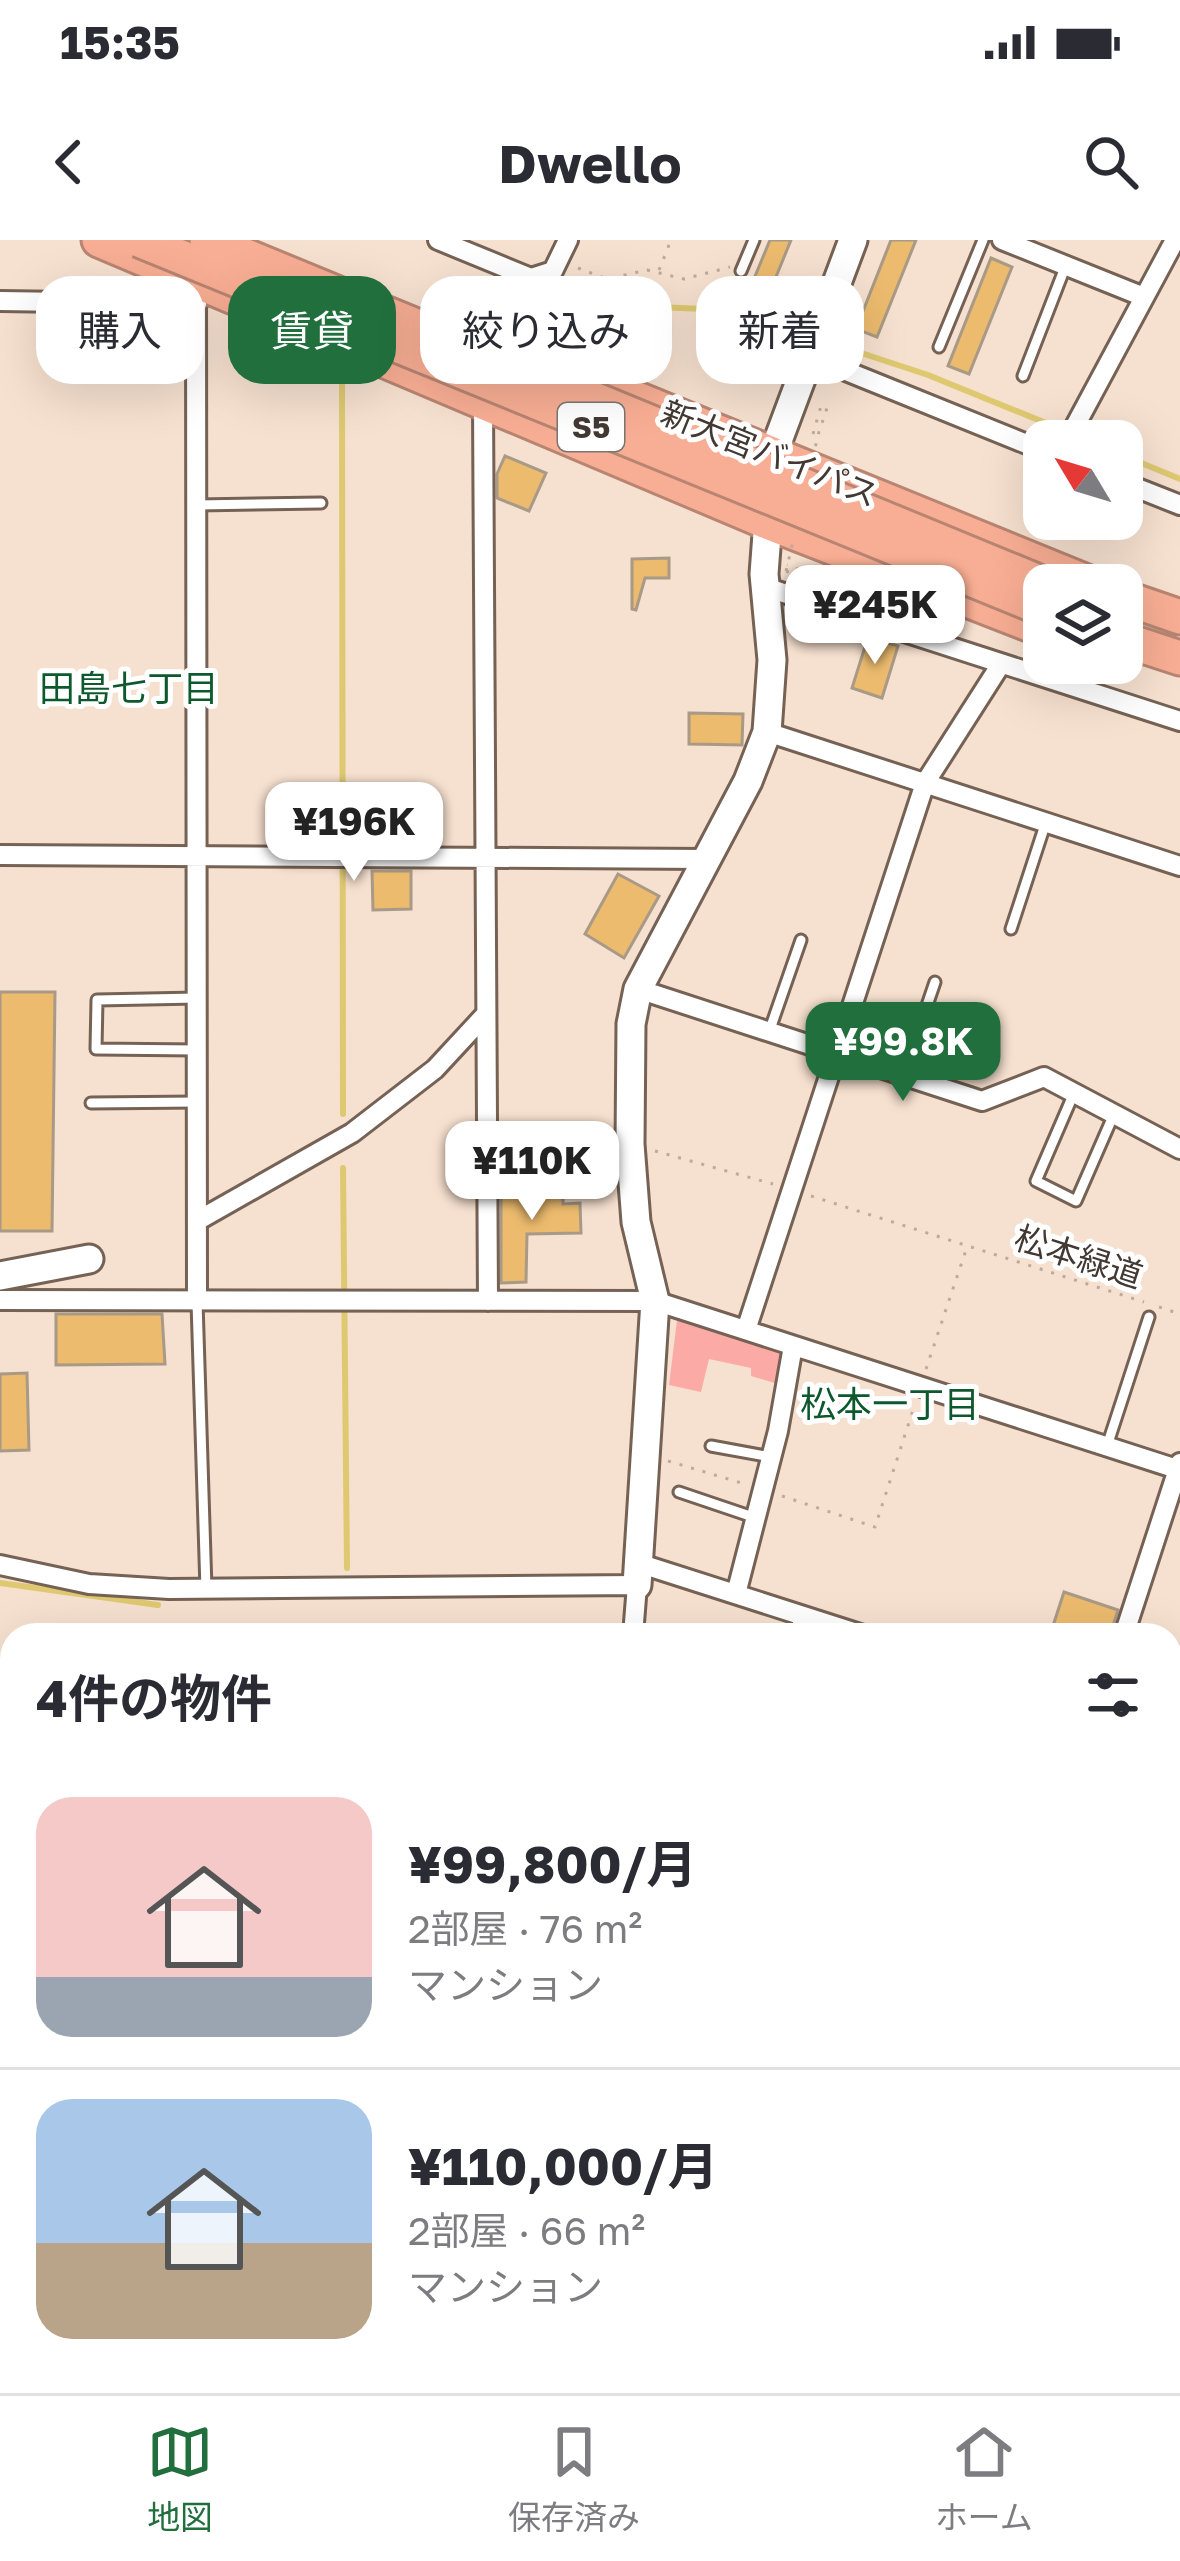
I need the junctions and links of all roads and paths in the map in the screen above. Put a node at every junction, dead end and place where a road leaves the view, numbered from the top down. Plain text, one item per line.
1 (99, 240) edge
2 (139, 240) edge
3 (207, 240) edge
4 (247, 240) edge
5 (439, 240) edge
6 (568, 240) edge
7 (670, 240) edge
8 (754, 240) edge
9 (853, 240) edge
10 (983, 240) edge
11 (1002, 240) edge
12 (1174, 240) edge
13 (1041, 247) edge
14 (484, 249) edge
15 (560, 260) junction
16 (1066, 266) junction
17 (741, 271) joint
18 (658, 272) junction
19 (166, 276) edge
20 (839, 276) edge
21 (204, 295) edge
22 (1144, 297) junction
23 (36, 299) edge
24 (0, 301) edge
25 (939, 347) dead end
26 (1023, 376) dead end
27 (864, 378) edge
28 (196, 384) edge
29 (799, 384) edge
30 (483, 404) junction
31 (1078, 420) edge
32 (1023, 443) edge
33 (773, 454) junction
34 (1143, 490) edge
35 (321, 503) dead end
36 (197, 505) junction
37 (1180, 505) edge
38 (767, 523) junction
39 (1043, 564) edge
40 (792, 566) dead end
41 (1023, 576) edge
42 (776, 579) junction
43 (1023, 600) edge
44 (1143, 603) edge
45 (1180, 616) edge
46 (1143, 621) edge
47 (1023, 622) edge
48 (1180, 634) edge
49 (1143, 646) edge
50 (1180, 658) edge
51 (1001, 664) junction
52 (1143, 667) edge
53 (1180, 678) edge
54 (1180, 721) edge
55 (767, 732) junction
56 (926, 783) junction
57 (1046, 822) junction
58 (0, 855) edge
59 (197, 856) junction
60 (485, 857) junction
61 (709, 859) junction
62 (1180, 866) edge
63 (1012, 929) dead end
64 (801, 940) dead end
65 (935, 982) dead end
66 (638, 989) junction
67 (197, 998) junction
68 (485, 1015) junction
69 (769, 1032) junction
70 (197, 1050) junction
71 (836, 1054) junction
72 (903, 1076) junction
73 (1074, 1093) junction
74 (197, 1102) junction
75 (91, 1103) dead end
76 (1114, 1114) junction
77 (1180, 1149) edge
78 (197, 1221) junction
79 (89, 1259) dead end
80 (0, 1276) edge
81 (0, 1300) edge
82 (488, 1301) junction
83 (655, 1301) junction
84 (197, 1302) junction
85 (1180, 1314) edge
86 (1149, 1318) dead end
87 (746, 1330) junction
88 (794, 1346) junction
89 (921, 1387) junction
90 (711, 1446) dead end
91 (1107, 1447) junction
92 (643, 1454) junction
93 (771, 1457) junction
94 (1179, 1467) edge
95 (763, 1489) junction
96 (679, 1492) dead end
97 (755, 1518) junction
98 (0, 1565) edge
99 (637, 1574) junction
100 (206, 1589) junction
101 (736, 1594) junction
102 (801, 1615) junction
103 (634, 1623) edge
104 (798, 1623) edge
105 (826, 1623) edge
106 (1128, 1623) edge

1 - 19 highway, 新大宮バイパス
2 - 43 highway, S5, bridge
3 - 41 highway, S5, bridge
4 - 33 highway, 新大宮バイパス
5 - 14 street
6 - 15 street
7 - 18 path
8 - 17 lane
9 - 20 street
10 - 25 lane
11 - 13 street
12 - 22 street
13 - 16 street
14 - 15 street
15 - 18 path
16 - 22 street
16 - 26 lane
17 - 18 path
21 - 30 highway, 新大宮バイパス
22 - 31 street
23 - 24 street
27 - 32 street
28 - 36 street
29 - 33 street
30 - 38 highway, 新大宮バイパス
30 - 60 street
33 - 38 street
33 - 39 highway, 新大宮バイパス
34 - 37 street
35 - 36 lane
36 - 59 street
38 - 42 street
38 - 47 highway, 新大宮バイパス
40 - 42 path
42 - 51 street
42 - 55 street
44 - 45 highway
46 - 48 highway
49 - 50 highway
51 - 54 street
51 - 56 street
52 - 53 highway
55 - 56 street
55 - 61 street
56 - 57 street
56 - 71 street
57 - 62 street
57 - 63 lane
58 - 59 street
59 - 60 street
59 - 67 street
60 - 61 street
60 - 68 street
61 - 66 street
64 - 69 lane
65 - 72 lane
66 - 69 street
66 - 83 street
67 - 70 street
67 - 70 lane
68 - 78 street
68 - 82 street
69 - 71 street
70 - 74 street
71 - 72 street
71 - 87 street
72 - 73 street
73 - 76 street
73 - 76 lane
74 - 75 lane
74 - 78 street
76 - 77 street
78 - 84 street
79 - 80 street
81 - 84 street
82 - 83 street
82 - 84 street
83 - 87 street
83 - 92 street
84 - 100 lane
85 - 89 path, 松本緑道
86 - 91 lane
87 - 88 street
88 - 89 street
88 - 93 street
89 - 91 street
89 - 95 path
90 - 93 lane
91 - 94 street
92 - 95 path
92 - 99 street
93 - 95 street
94 - 106 street
95 - 97 street
96 - 97 lane
97 - 101 street
98 - 100 street
99 - 100 street
99 - 101 street
99 - 103 street
101 - 102 street
102 - 104 lane
102 - 105 street

